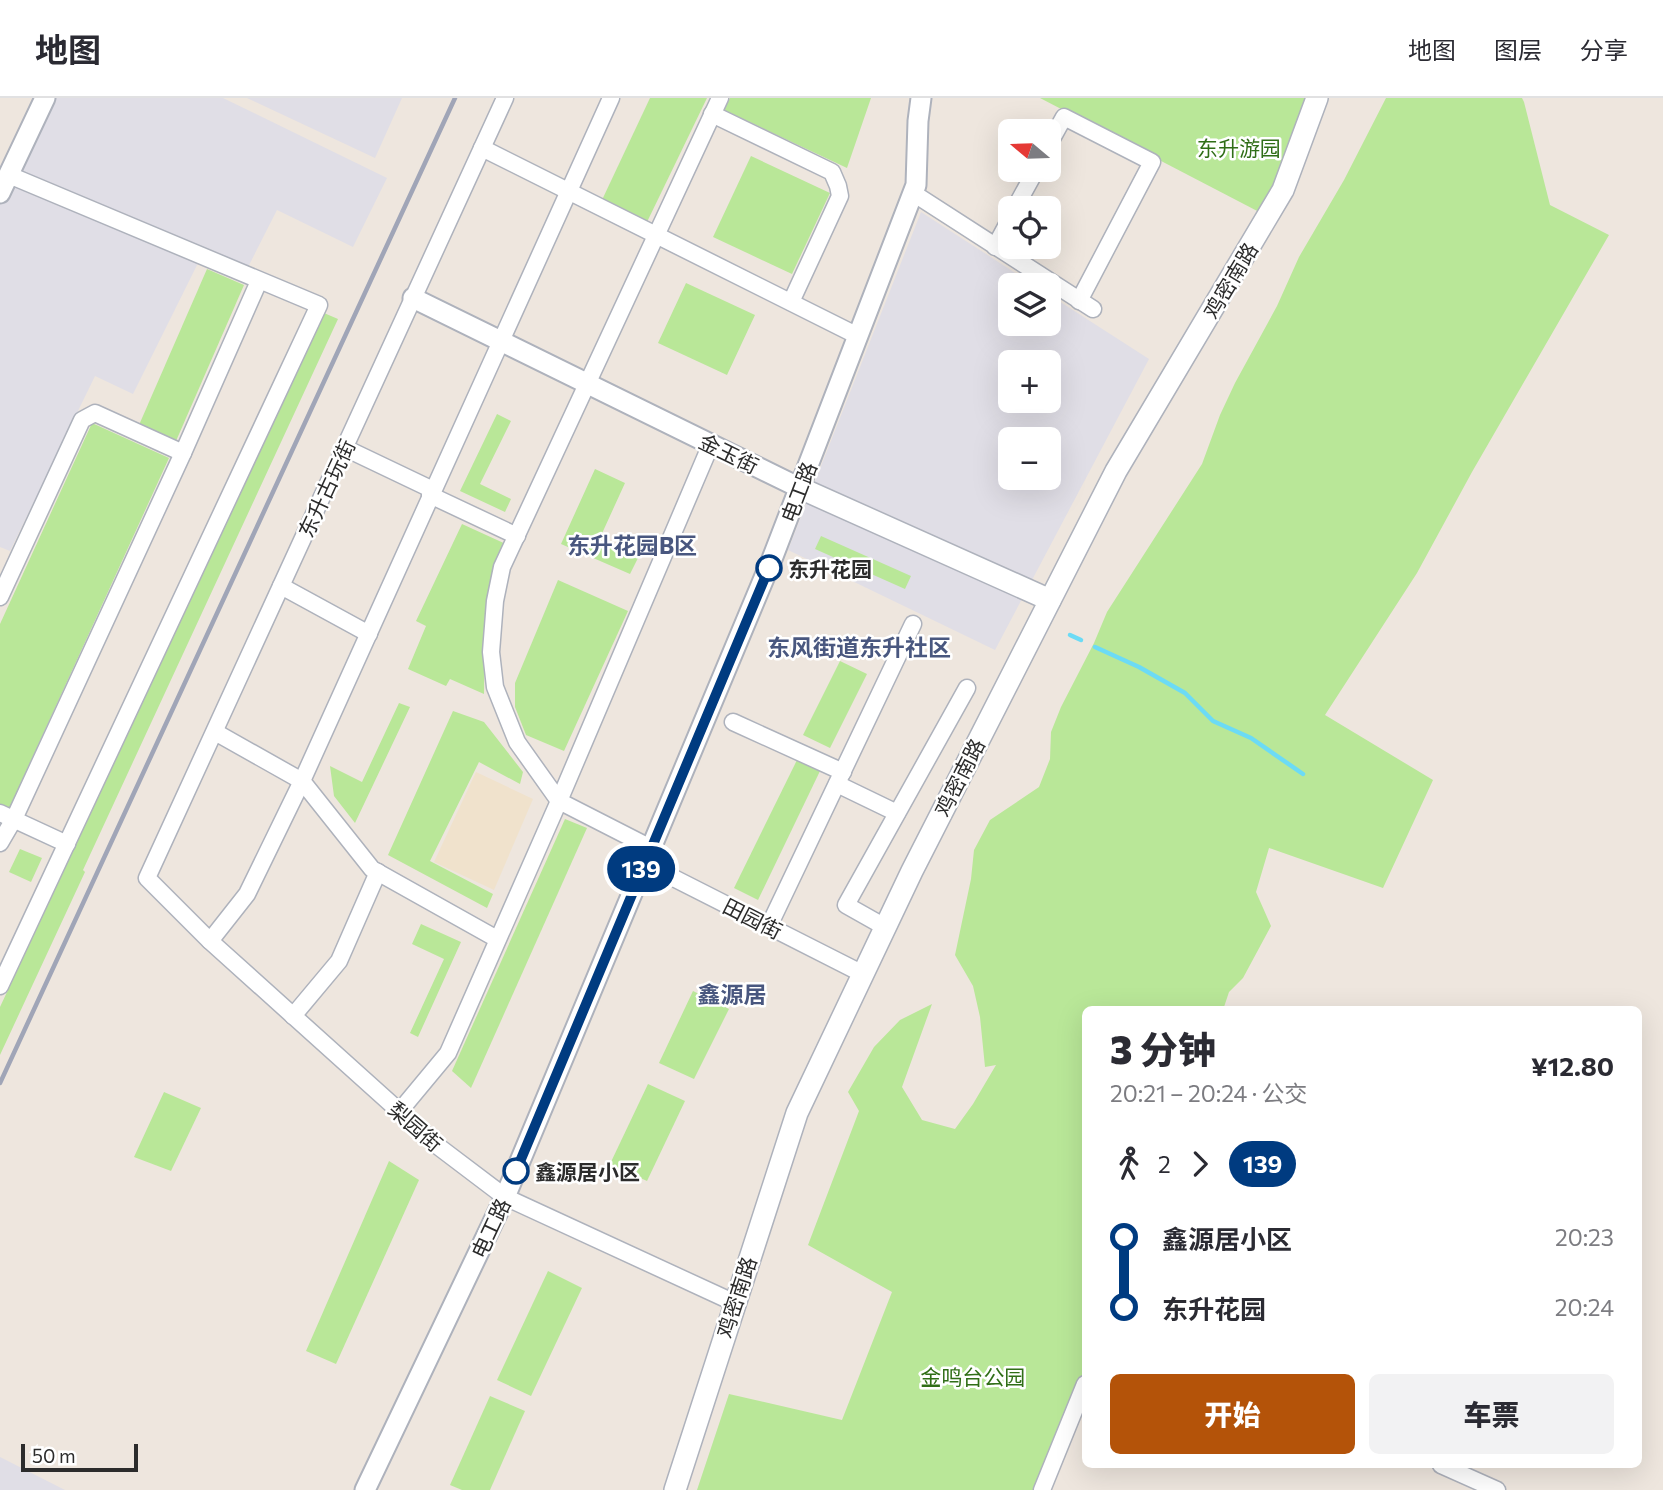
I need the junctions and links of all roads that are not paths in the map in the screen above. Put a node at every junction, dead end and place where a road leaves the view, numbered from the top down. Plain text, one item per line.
1 (45, 98) edge
2 (505, 98) edge
3 (611, 98) edge
4 (720, 98) edge
5 (921, 98) edge
6 (1317, 98) edge
7 (712, 114) junction
8 (1061, 122) edge
9 (481, 148) junction
10 (9, 175) junction
11 (568, 191) junction
12 (0, 193) edge
13 (913, 193) junction
14 (656, 235) junction
15 (998, 241) edge
16 (995, 247) junction
17 (259, 281) junction
18 (413, 298) junction
19 (791, 302) junction
20 (859, 336) junction
21 (500, 341) junction
22 (586, 383) junction
23 (711, 444) junction
24 (345, 448) junction
25 (183, 453) junction
26 (800, 488) junction
27 (432, 492) junction
28 (517, 536) junction
29 (281, 586) junction
30 (0, 597) edge
31 (1050, 600) junction
32 (914, 624) dead end
33 (369, 634) junction
34 (967, 688) dead end
35 (733, 722) dead end
36 (215, 732) junction
37 (840, 778) junction
38 (302, 781) junction
39 (559, 801) junction
40 (897, 813) junction
41 (7, 816) edge
42 (0, 843) edge
43 (66, 844) junction
44 (647, 855) junction
45 (378, 872) junction
46 (147, 878) joint
47 (769, 926) junction
48 (885, 926) junction
49 (497, 939) junction
50 (210, 941) junction
51 (863, 974) junction
52 (0, 986) edge
53 (293, 1016) junction
54 (399, 1112) junction
55 (505, 1196) junction
56 (735, 1303) junction
57 (1082, 1391) edge
58 (1448, 1468) edge
59 (365, 1490) edge
60 (675, 1490) edge
61 (1042, 1490) edge
62 (1497, 1490) edge

1 - 10 street
2 - 9 street, 东升古玩街
3 - 11 street
4 - 7 street
5 - 13 street, 电工路
6 - 31 main road, 鸡密南路
7 - 14 street
7 - 19 street
8 - 16 street
9 - 11 street
9 - 18 street, 东升古玩街
10 - 12 street
10 - 17 street
11 - 14 street
11 - 21 street
13 - 16 street
13 - 20 street, 电工路
14 - 19 street
14 - 22 street
15 - 16 street
17 - 25 street
17 - 43 street
18 - 21 street, 金玉街
18 - 24 street, 东升古玩街
19 - 20 street
20 - 26 street, 电工路
21 - 22 street, 金玉街
21 - 27 street
22 - 23 street, 金玉街
22 - 28 street
23 - 26 street, 金玉街
23 - 39 street
24 - 27 street
24 - 29 street, 东升古玩街
25 - 30 street
25 - 41 street
26 - 31 main road, 金玉街
26 - 44 street, 电工路
27 - 28 street
27 - 33 street
28 - 39 street
29 - 33 street
29 - 36 street, 东升古玩街
31 - 48 main road, 鸡密南路
32 - 37 street
33 - 38 street
34 - 40 street
35 - 37 street
36 - 38 street
36 - 46 street, 东升古玩街
37 - 40 street
37 - 47 street
38 - 45 street
38 - 50 street
39 - 44 street, 田园街
39 - 49 street
40 - 48 street
41 - 42 street
41 - 43 street
43 - 52 street
44 - 47 street, 田园街
44 - 55 street, 电工路
45 - 49 street
45 - 53 street
46 - 50 street, 梨园街
47 - 51 street, 田园街
48 - 51 main road, 鸡密南路
49 - 54 street
50 - 53 street, 梨园街
51 - 56 main road, 鸡密南路
53 - 54 street, 梨园街
54 - 55 street, 梨园街
55 - 56 street, 梨园街
55 - 59 street, 电工路
56 - 60 main road, 鸡密南路
57 - 61 street
58 - 62 street

